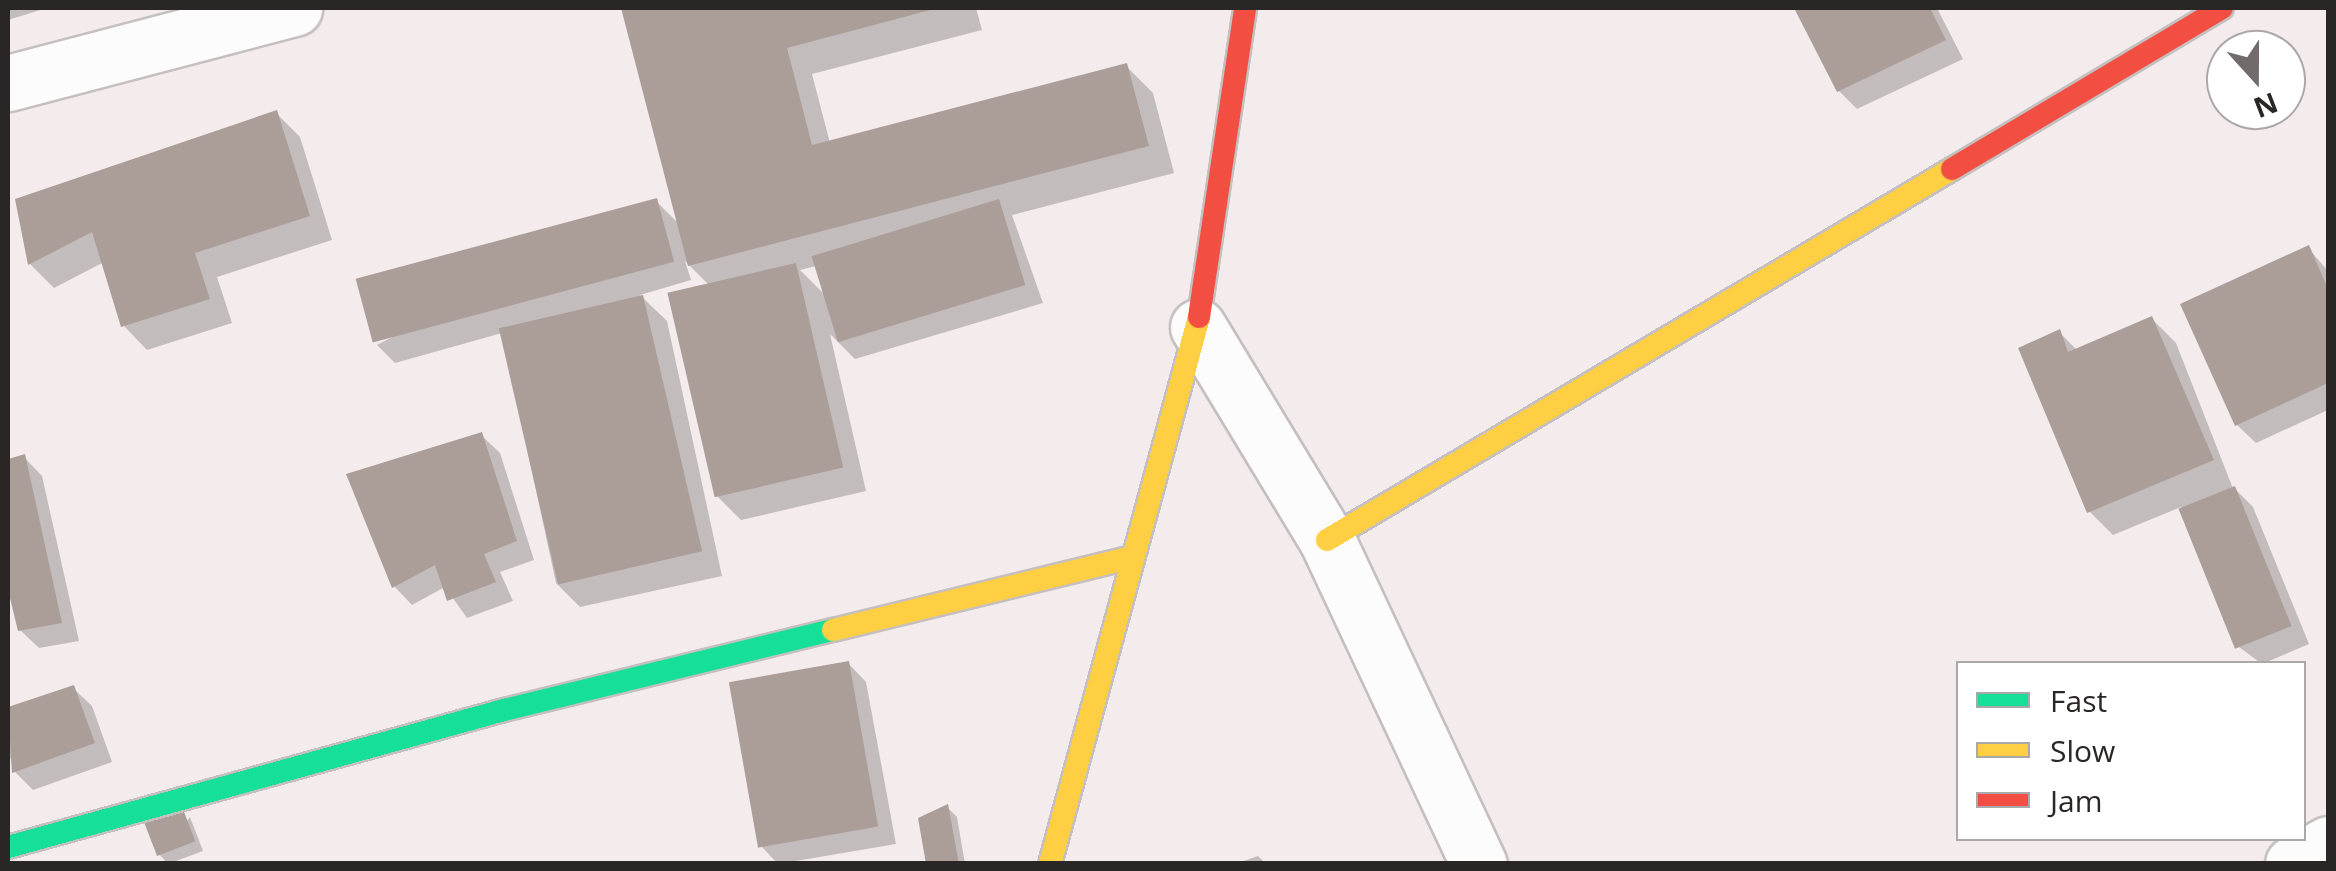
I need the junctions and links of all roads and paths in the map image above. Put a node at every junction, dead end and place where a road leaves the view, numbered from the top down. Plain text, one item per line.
1 (294, 8) edge
2 (1244, 8) edge
3 (2222, 8) edge
4 (8, 83) edge
5 (1198, 326) junction
6 (1327, 540) junction
7 (1132, 557) junction
8 (2328, 844) edge
9 (8, 846) edge
10 (1050, 864) edge
11 (1479, 864) edge
12 (2293, 864) edge

1 - 4 street
2 - 5 street
3 - 6 street
5 - 6 street
5 - 7 street
6 - 11 street
7 - 9 street
7 - 10 street
8 - 12 street

